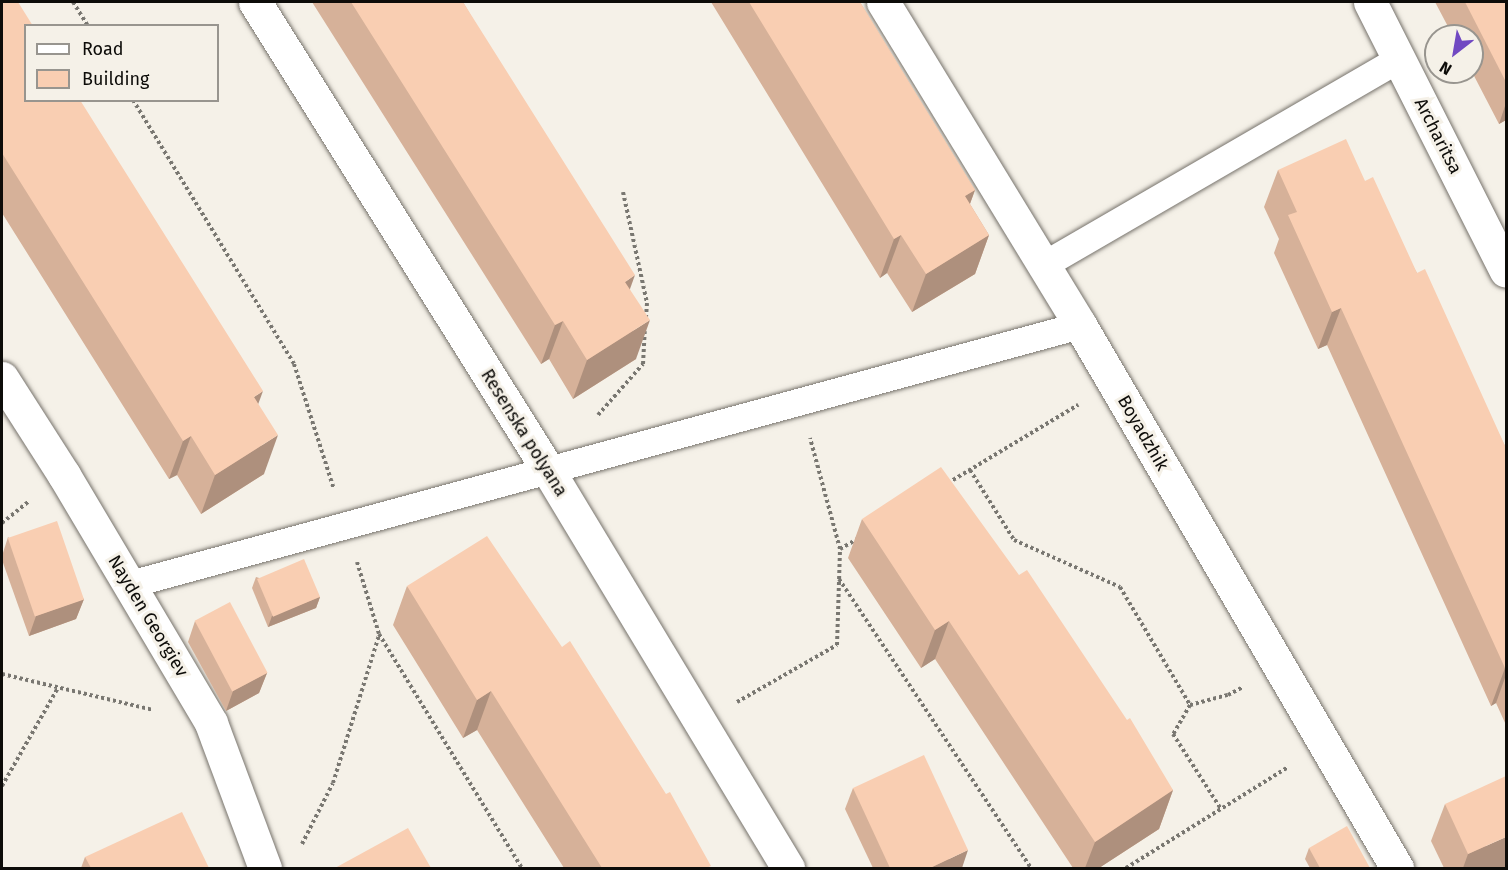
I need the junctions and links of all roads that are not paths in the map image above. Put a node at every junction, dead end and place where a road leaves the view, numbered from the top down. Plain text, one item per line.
1 (255, 2) edge
2 (884, 2) edge
3 (1370, 2) edge
4 (1399, 59) junction
5 (1043, 264) junction
6 (1506, 271) edge
7 (1080, 325) junction
8 (2, 378) edge
9 (548, 470) junction
10 (130, 584) junction
11 (265, 868) edge
12 (788, 868) edge
13 (1397, 868) edge

1 - 9 street, Resenska polyana
2 - 5 street, Boyadzhik
3 - 4 street, Archaritsa
4 - 5 lane
4 - 6 street, Archaritsa
5 - 7 street, Boyadzhik
7 - 9 lane
7 - 13 street, Boyadzhik
8 - 10 street, Nayden Georgiev
9 - 10 lane
9 - 12 street, Resenska polyana
10 - 11 street, Nayden Georgiev

